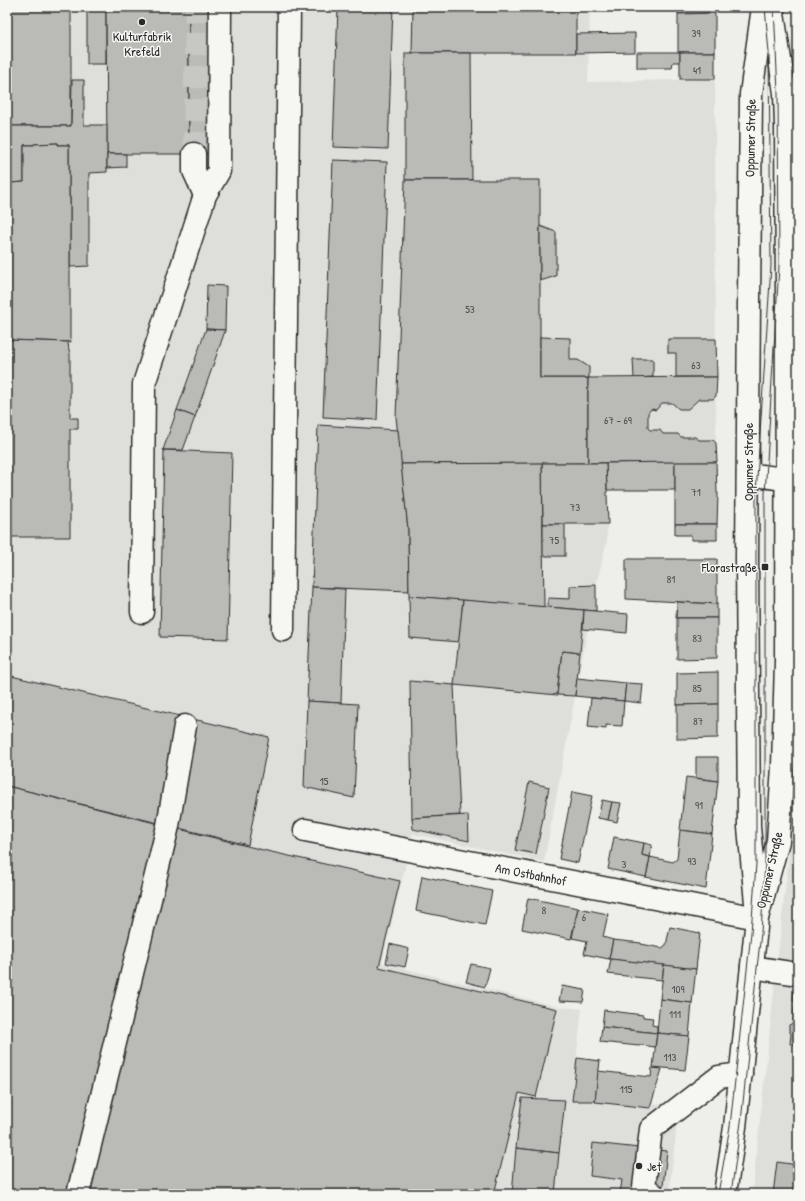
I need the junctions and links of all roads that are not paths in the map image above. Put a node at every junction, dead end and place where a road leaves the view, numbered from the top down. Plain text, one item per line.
1 (220, 7) edge
2 (289, 7) edge
3 (763, 7) edge
4 (772, 7) edge
5 (194, 154) tunnel mouth
6 (205, 195) junction
7 (748, 474) junction
8 (792, 480) edge
9 (142, 612) dead end
10 (283, 630) dead end
11 (185, 726) dead end
12 (305, 830) dead end
13 (757, 918) junction
14 (752, 967) junction
15 (798, 974) edge
16 (741, 1074) junction
17 (78, 1194) edge
18 (653, 1194) edge
19 (724, 1194) edge

1 - 6 main road
2 - 10 main road
3 - 7 main road, Oppumer Straße
4 - 8 main road, Oppumer Straße
5 - 6 main road
6 - 9 main road
7 - 8 main road
7 - 13 main road, Oppumer Straße
8 - 13 main road, Oppumer Straße
11 - 17 main road
12 - 13 main road, Am Ostbahnhof
13 - 14 main road, Oppumer Straße
14 - 15 main road
14 - 16 main road, Oppumer Straße
16 - 18 main road
16 - 19 main road, Oppumer Straße

